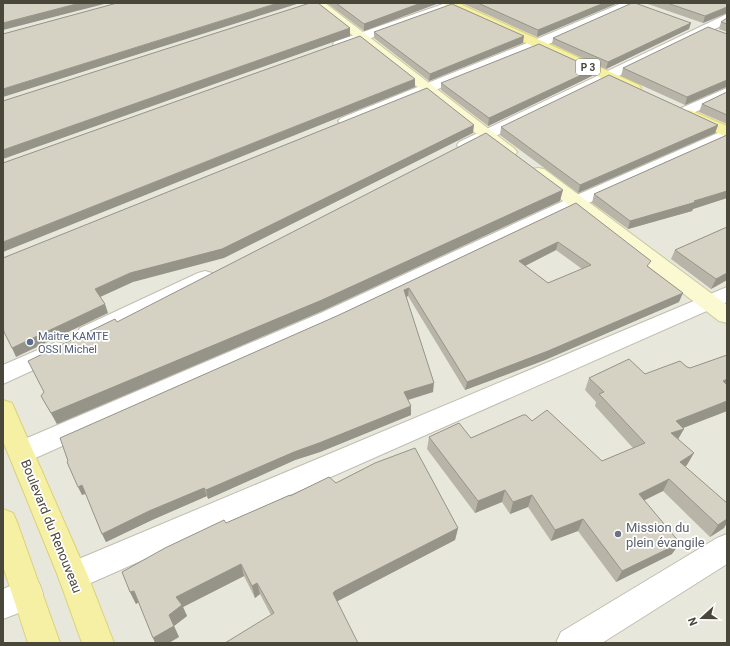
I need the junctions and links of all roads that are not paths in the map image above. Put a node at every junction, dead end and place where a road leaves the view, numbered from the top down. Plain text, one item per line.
1 (314, 4) edge
2 (453, 4) edge
3 (635, 4) edge
4 (727, 18) edge
5 (696, 26) junction
6 (721, 35) edge
7 (362, 37) junction
8 (537, 44) junction
9 (324, 50) edge
10 (606, 76) junction
11 (427, 87) junction
12 (727, 92) edge
13 (648, 95) edge
14 (670, 105) edge
15 (684, 112) junction
16 (332, 126) edge
17 (727, 133) edge
18 (486, 134) junction
19 (450, 152) edge
20 (576, 202) junction
21 (216, 272) edge
22 (717, 298) edge
23 (727, 316) edge
24 (3, 375) edge
25 (3, 410) edge
26 (22, 452) junction
27 (3, 522) edge
28 (727, 548) edge
29 (73, 576) junction
30 (15, 599) edge
31 (44, 643) edge
32 (98, 643) edge
33 (572, 643) edge

1 - 7 main road
2 - 7 street
2 - 8 main road, P 3
3 - 8 street
4 - 5 street
5 - 6 street
5 - 10 street
7 - 9 street
7 - 11 main road
8 - 10 main road, P 3
8 - 11 street
10 - 13 main road, P 3
10 - 18 street
11 - 16 street
11 - 18 main road
12 - 15 street
14 - 15 main road
15 - 17 main road
17 - 20 street
18 - 19 street
18 - 20 main road
20 - 22 main road
20 - 26 street
21 - 24 street
22 - 23 main road
22 - 29 street
25 - 26 main road, Boulevard du Renouveau
26 - 29 main road, Boulevard du Renouveau
27 - 30 main road
28 - 33 street
29 - 32 main road, Boulevard du Renouveau
30 - 31 main road

